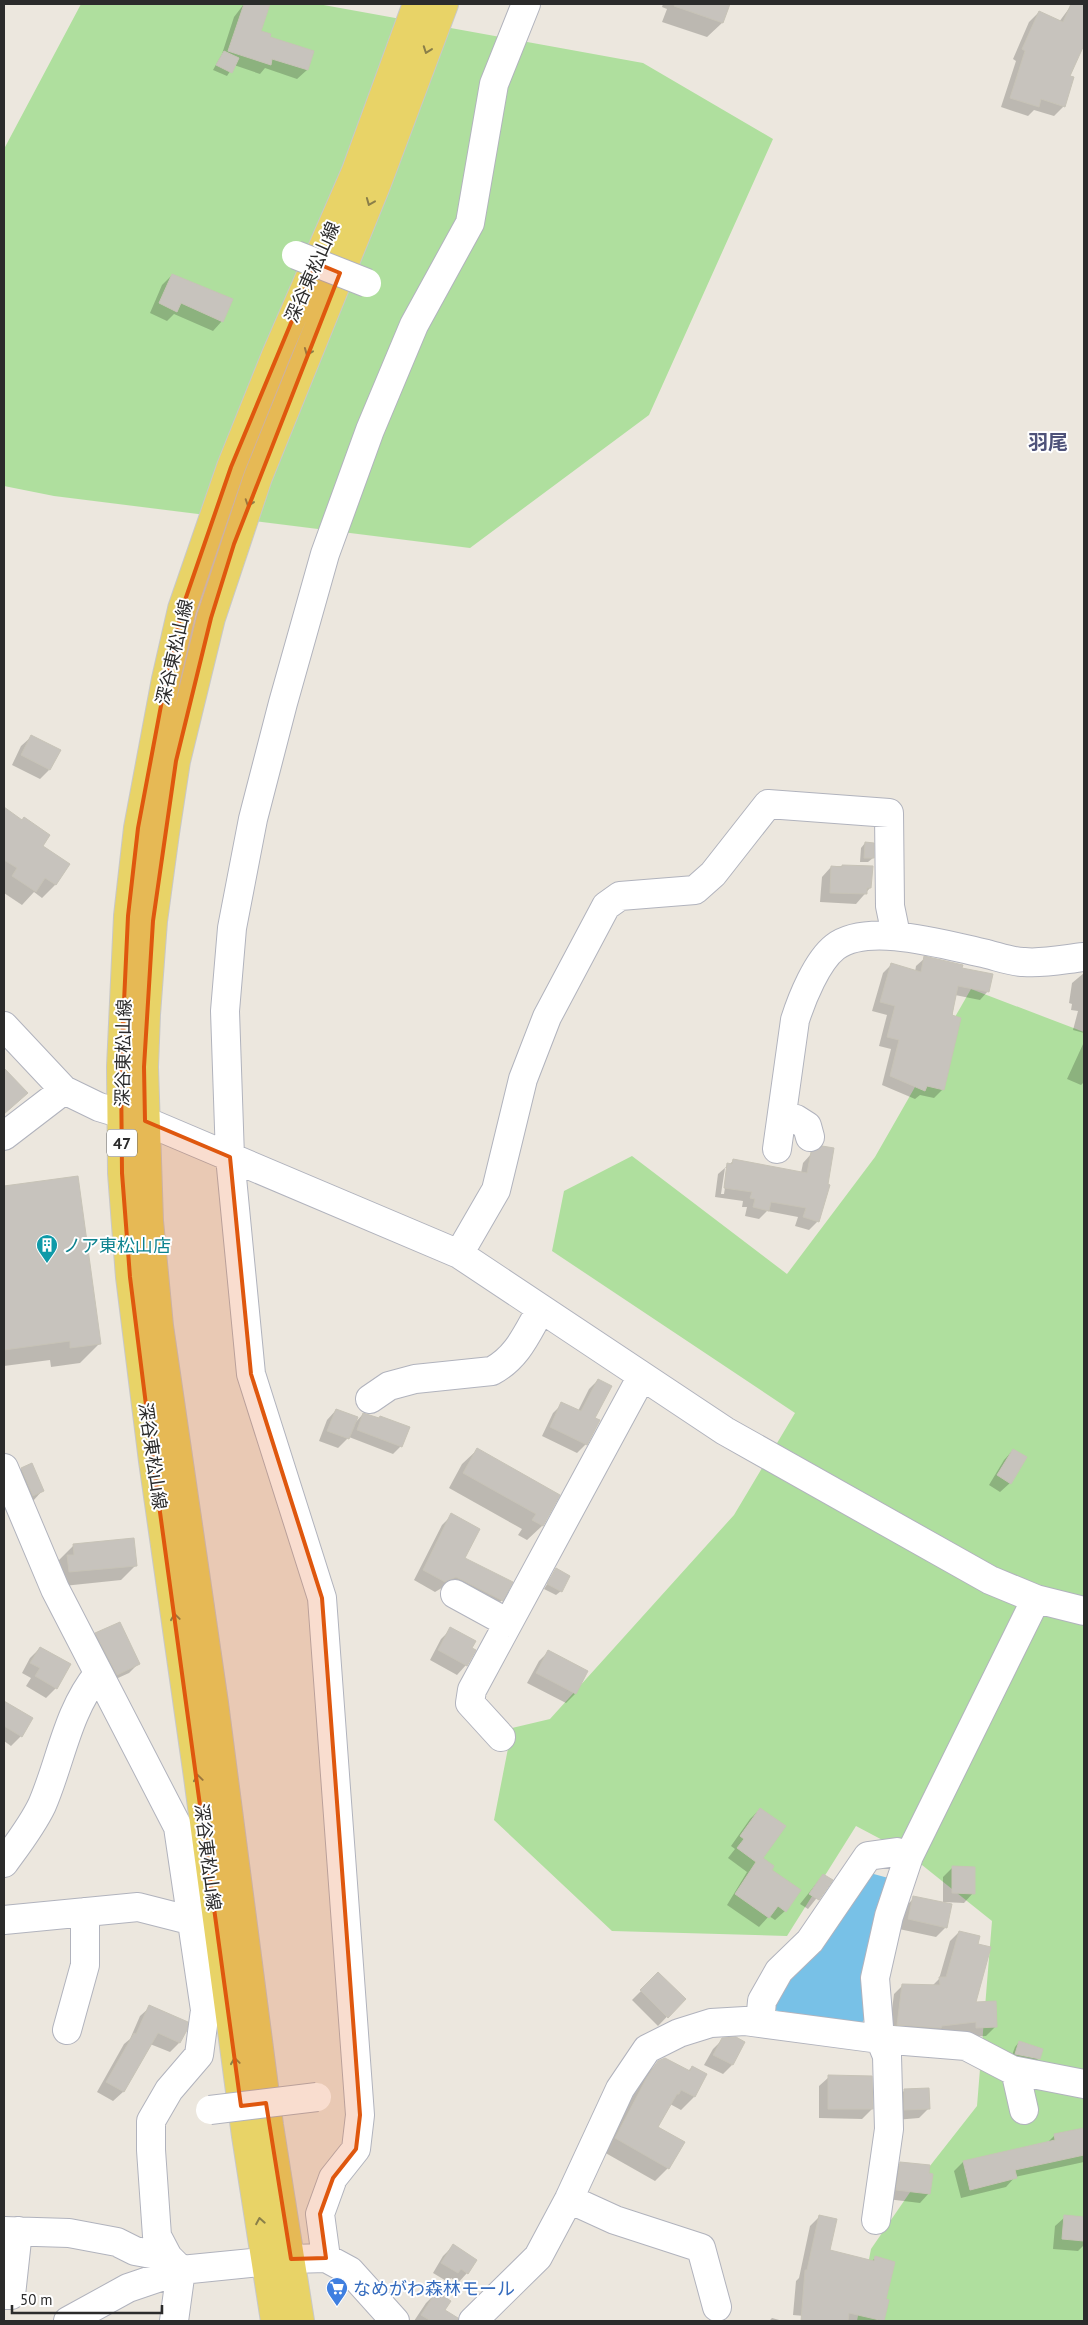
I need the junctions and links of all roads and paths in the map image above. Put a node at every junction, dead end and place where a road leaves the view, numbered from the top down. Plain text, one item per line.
1 (417, 4) edge
2 (444, 4) edge
3 (526, 4) edge
4 (296, 255) dead end
5 (367, 283) dead end
6 (896, 935) junction
7 (1084, 957) edge
8 (4, 1026) edge
9 (64, 1090) junction
10 (783, 1116) junction
11 (134, 1117) junction
12 (4, 1136) edge
13 (810, 1137) dead end
14 (777, 1149) dead end
15 (230, 1157) junction
16 (459, 1254) junction
17 (541, 1308) junction
18 (642, 1376) junction
19 (370, 1399) dead end
20 (4, 1468) edge
21 (455, 1594) dead end
22 (1036, 1599) junction
23 (1084, 1611) edge
24 (508, 1623) junction
25 (98, 1674) junction
26 (501, 1738) dead end
27 (909, 1856) junction
28 (4, 1863) edge
29 (85, 1912) junction
30 (4, 1920) edge
31 (193, 1921) junction
32 (760, 2023) junction
33 (68, 2030) dead end
34 (880, 2039) junction
35 (1018, 2071) junction
36 (1084, 2084) edge
37 (317, 2097) dead end
38 (210, 2110) dead end
39 (1024, 2110) dead end
40 (569, 2198) junction
41 (876, 2220) dead end
42 (11, 2231) edge
43 (326, 2258) junction
44 (279, 2260) junction
45 (174, 2264) junction
46 (4, 2295) edge
47 (717, 2307) dead end
48 (68, 2321) edge
49 (174, 2321) edge
50 (275, 2321) edge
51 (300, 2321) edge
52 (395, 2321) edge
53 (473, 2321) edge

1 - 11 main road, 深谷東松山線 / 47
2 -> 11 main road, 深谷東松山線 / 47
3 - 15 street
4 - 5 street, bridge
6 - 7 street
6 - 10 street
6 - 16 street
8 - 9 street
9 - 11 street
9 - 12 street
10 - 13 street
10 - 14 street
11 - 15 street
11 - 44 main road, 深谷東松山線 / 47
15 - 16 street
15 - 43 street
16 - 17 street
17 - 18 street
17 - 19 street
18 - 22 street
18 - 24 street
20 - 25 street
21 - 24 street
22 - 23 street
22 - 27 street
24 - 26 street
25 - 28 street
25 - 31 street
27 - 32 street
27 - 34 street
29 - 30 street
29 - 31 street
29 - 33 street
31 - 45 street
32 - 34 street
32 - 40 street
34 - 35 street
34 - 41 street
35 - 36 street
35 - 39 street
37 - 38 street, bridge
40 - 47 street
40 - 53 street
42 - 45 street
42 - 46 street
43 - 44 street
43 - 52 street
44 - 45 street
44 - 50 main road, 深谷東松山線 / 47
44 - 51 main road, 深谷東松山線 / 47
45 - 48 street
45 - 49 street

